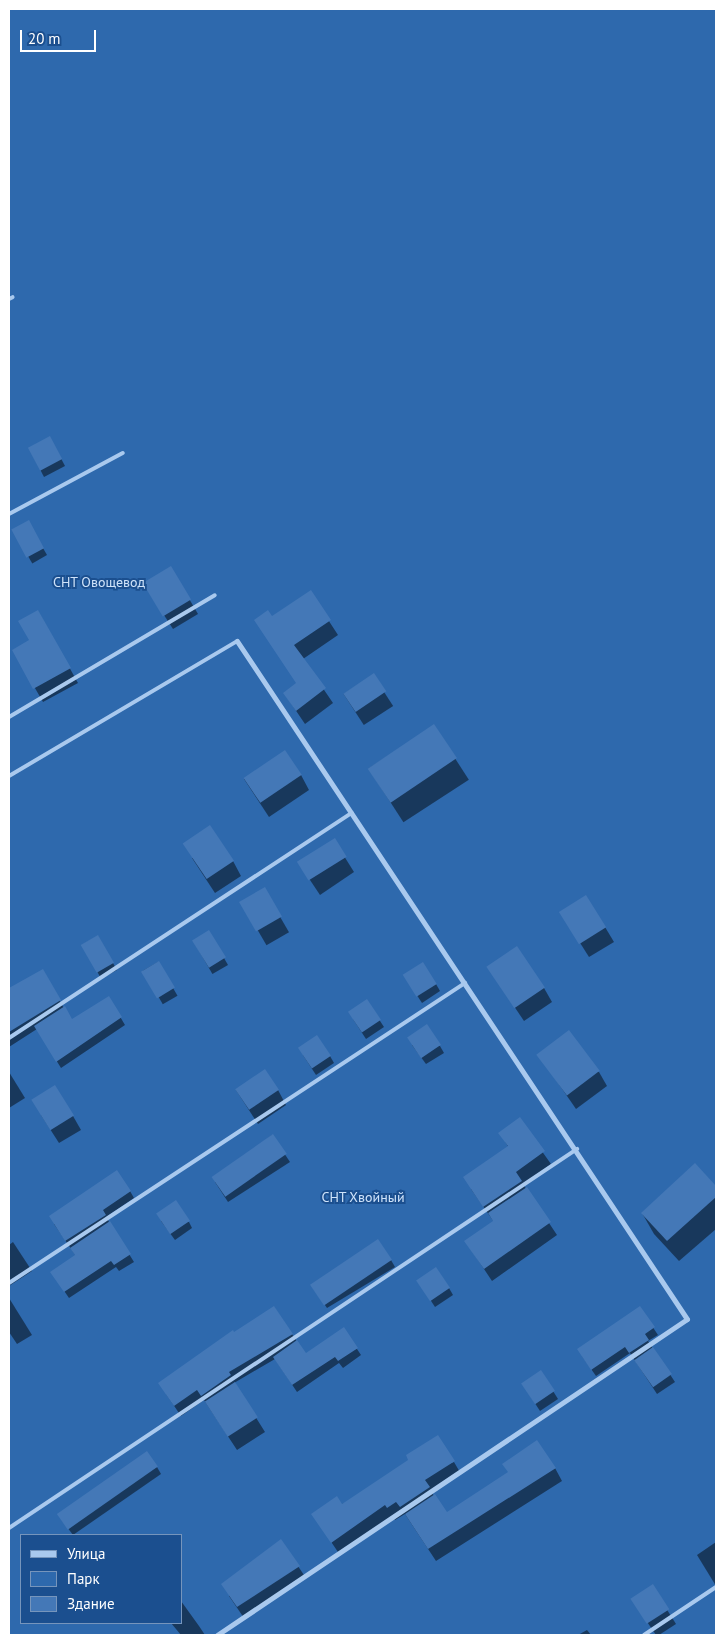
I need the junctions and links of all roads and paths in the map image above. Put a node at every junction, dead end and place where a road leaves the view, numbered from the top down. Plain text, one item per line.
1 (122, 453) dead end
2 (9, 514) edge
3 (214, 595) dead end
4 (237, 641) joint
5 (9, 717) edge
6 (9, 776) edge
7 (353, 812) junction
8 (465, 983) junction
9 (9, 1038) edge
10 (577, 1149) junction
11 (9, 1283) edge
12 (9, 1528) edge
13 (716, 1587) edge
14 (217, 1635) edge
15 (644, 1635) edge

1 - 2 lane
3 - 5 lane
4 - 6 lane
4 - 7 street
7 - 8 street
7 - 9 lane
8 - 10 street
8 - 11 lane
10 - 12 lane
10 - 14 street
13 - 15 lane

